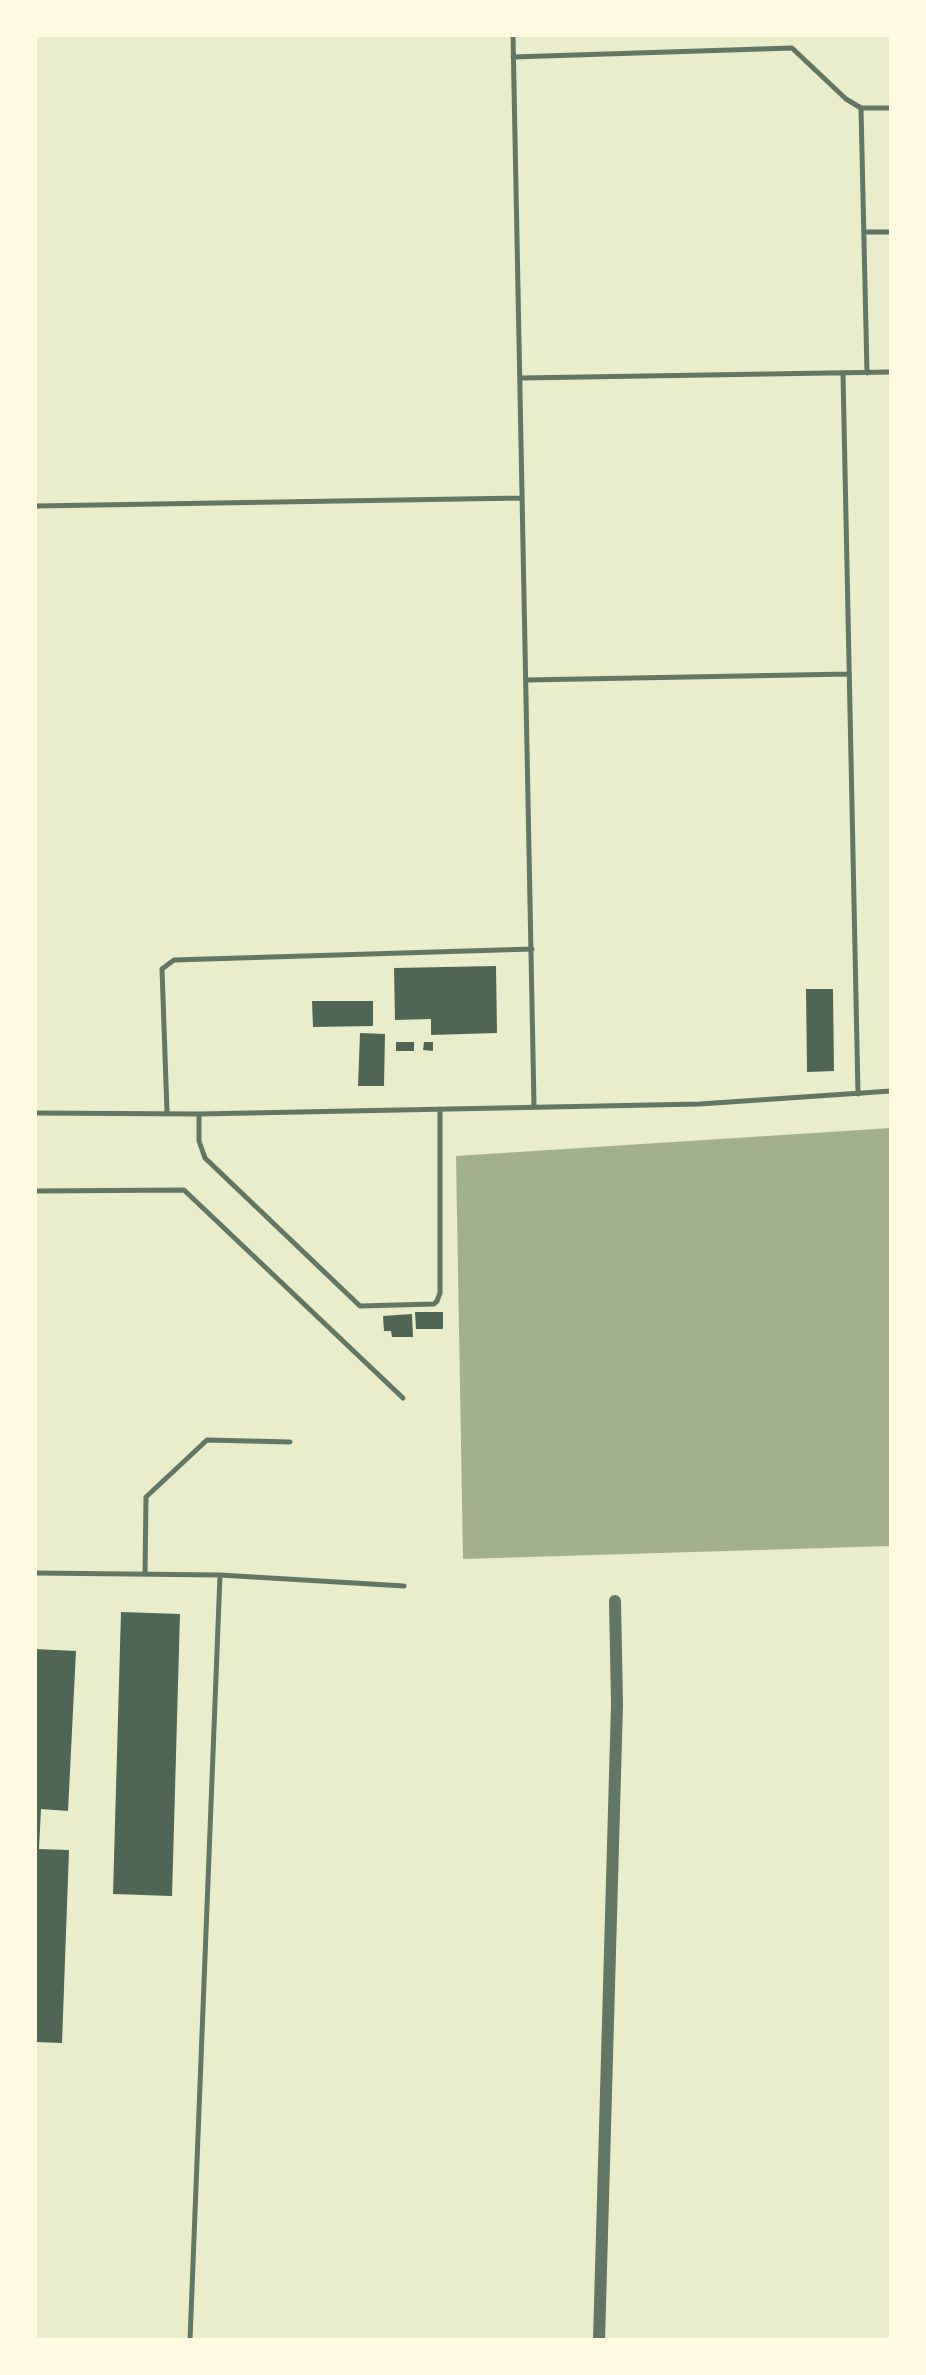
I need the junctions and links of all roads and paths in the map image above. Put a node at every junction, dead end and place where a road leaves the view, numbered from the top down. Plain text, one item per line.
1 (513, 35) edge
2 (513, 57) junction
3 (861, 108) junction
4 (891, 108) edge
5 (865, 232) junction
6 (891, 232) edge
7 (891, 372) edge
8 (867, 373) junction
9 (843, 374) junction
10 (521, 378) junction
11 (521, 498) junction
12 (35, 506) edge
13 (849, 674) junction
14 (527, 680) junction
15 (532, 949) junction
16 (891, 1091) edge
17 (858, 1094) junction
18 (534, 1106) junction
19 (440, 1109) junction
20 (167, 1112) junction
21 (35, 1114) edge
22 (199, 1115) junction
23 (35, 1191) edge
24 (403, 1398) dead end
25 (290, 1442) dead end
26 (35, 1573) edge
27 (145, 1574) junction
28 (220, 1575) junction
29 (404, 1586) dead end
30 (615, 1601) dead end
31 (190, 2340) edge
32 (599, 2340) edge

1 - 2 lane
2 - 3 lane
2 - 10 lane
3 - 4 lane
3 - 5 lane
5 - 6 lane
5 - 8 lane
7 - 8 lane
8 - 9 lane
9 - 10 lane
9 - 13 lane
10 - 11 lane
11 - 12 lane
11 - 14 lane
13 - 14 lane
13 - 17 lane
14 - 15 lane
15 - 18 lane
15 - 20 lane
16 - 17 lane
17 - 18 lane
18 - 19 lane
19 - 22 lane
19 - 22 lane
20 - 21 lane
20 - 22 lane
23 - 24 lane
25 - 27 lane
26 - 27 lane
27 - 28 lane
28 - 29 lane
28 - 31 lane
30 - 32 street

